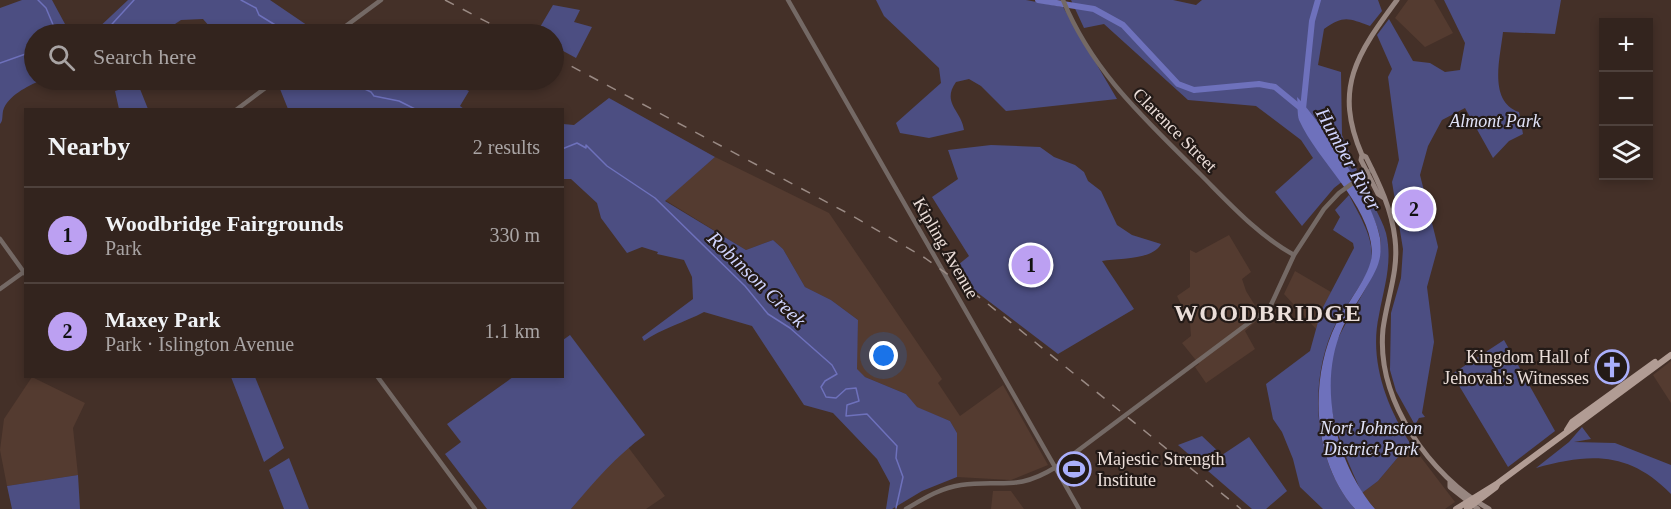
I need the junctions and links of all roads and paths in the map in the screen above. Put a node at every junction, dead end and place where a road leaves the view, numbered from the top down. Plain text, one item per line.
1 (381, 0) edge
2 (788, 0) edge
3 (1063, 0) edge
4 (1397, 0) edge
5 (349, 24) edge
6 (263, 90) edge
7 (239, 108) edge
8 (1369, 170) junction
9 (0, 239) edge
10 (1294, 255) junction
11 (24, 271) edge
12 (24, 273) edge
13 (0, 289) edge
14 (1671, 350) edge
15 (1671, 355) edge
16 (378, 378) edge
17 (1567, 431) junction
18 (1056, 468) junction
19 (1471, 504) edge
20 (475, 509) edge
21 (906, 509) edge
22 (1080, 509) edge
23 (1456, 509) edge
24 (1489, 509) edge

1 - 5 street
2 - 18 street, Kipling Avenue
3 - 10 street, Clarence Street
4 - 8 main road
6 - 7 street
8 - 10 street
8 - 19 main road
9 - 11 street
10 - 18 street
12 - 13 street
14 - 17 main road
15 - 17 main road
16 - 20 street
17 - 19 main road
18 - 21 street
18 - 22 street, Kipling Avenue
19 - 23 main road
19 - 24 main road

